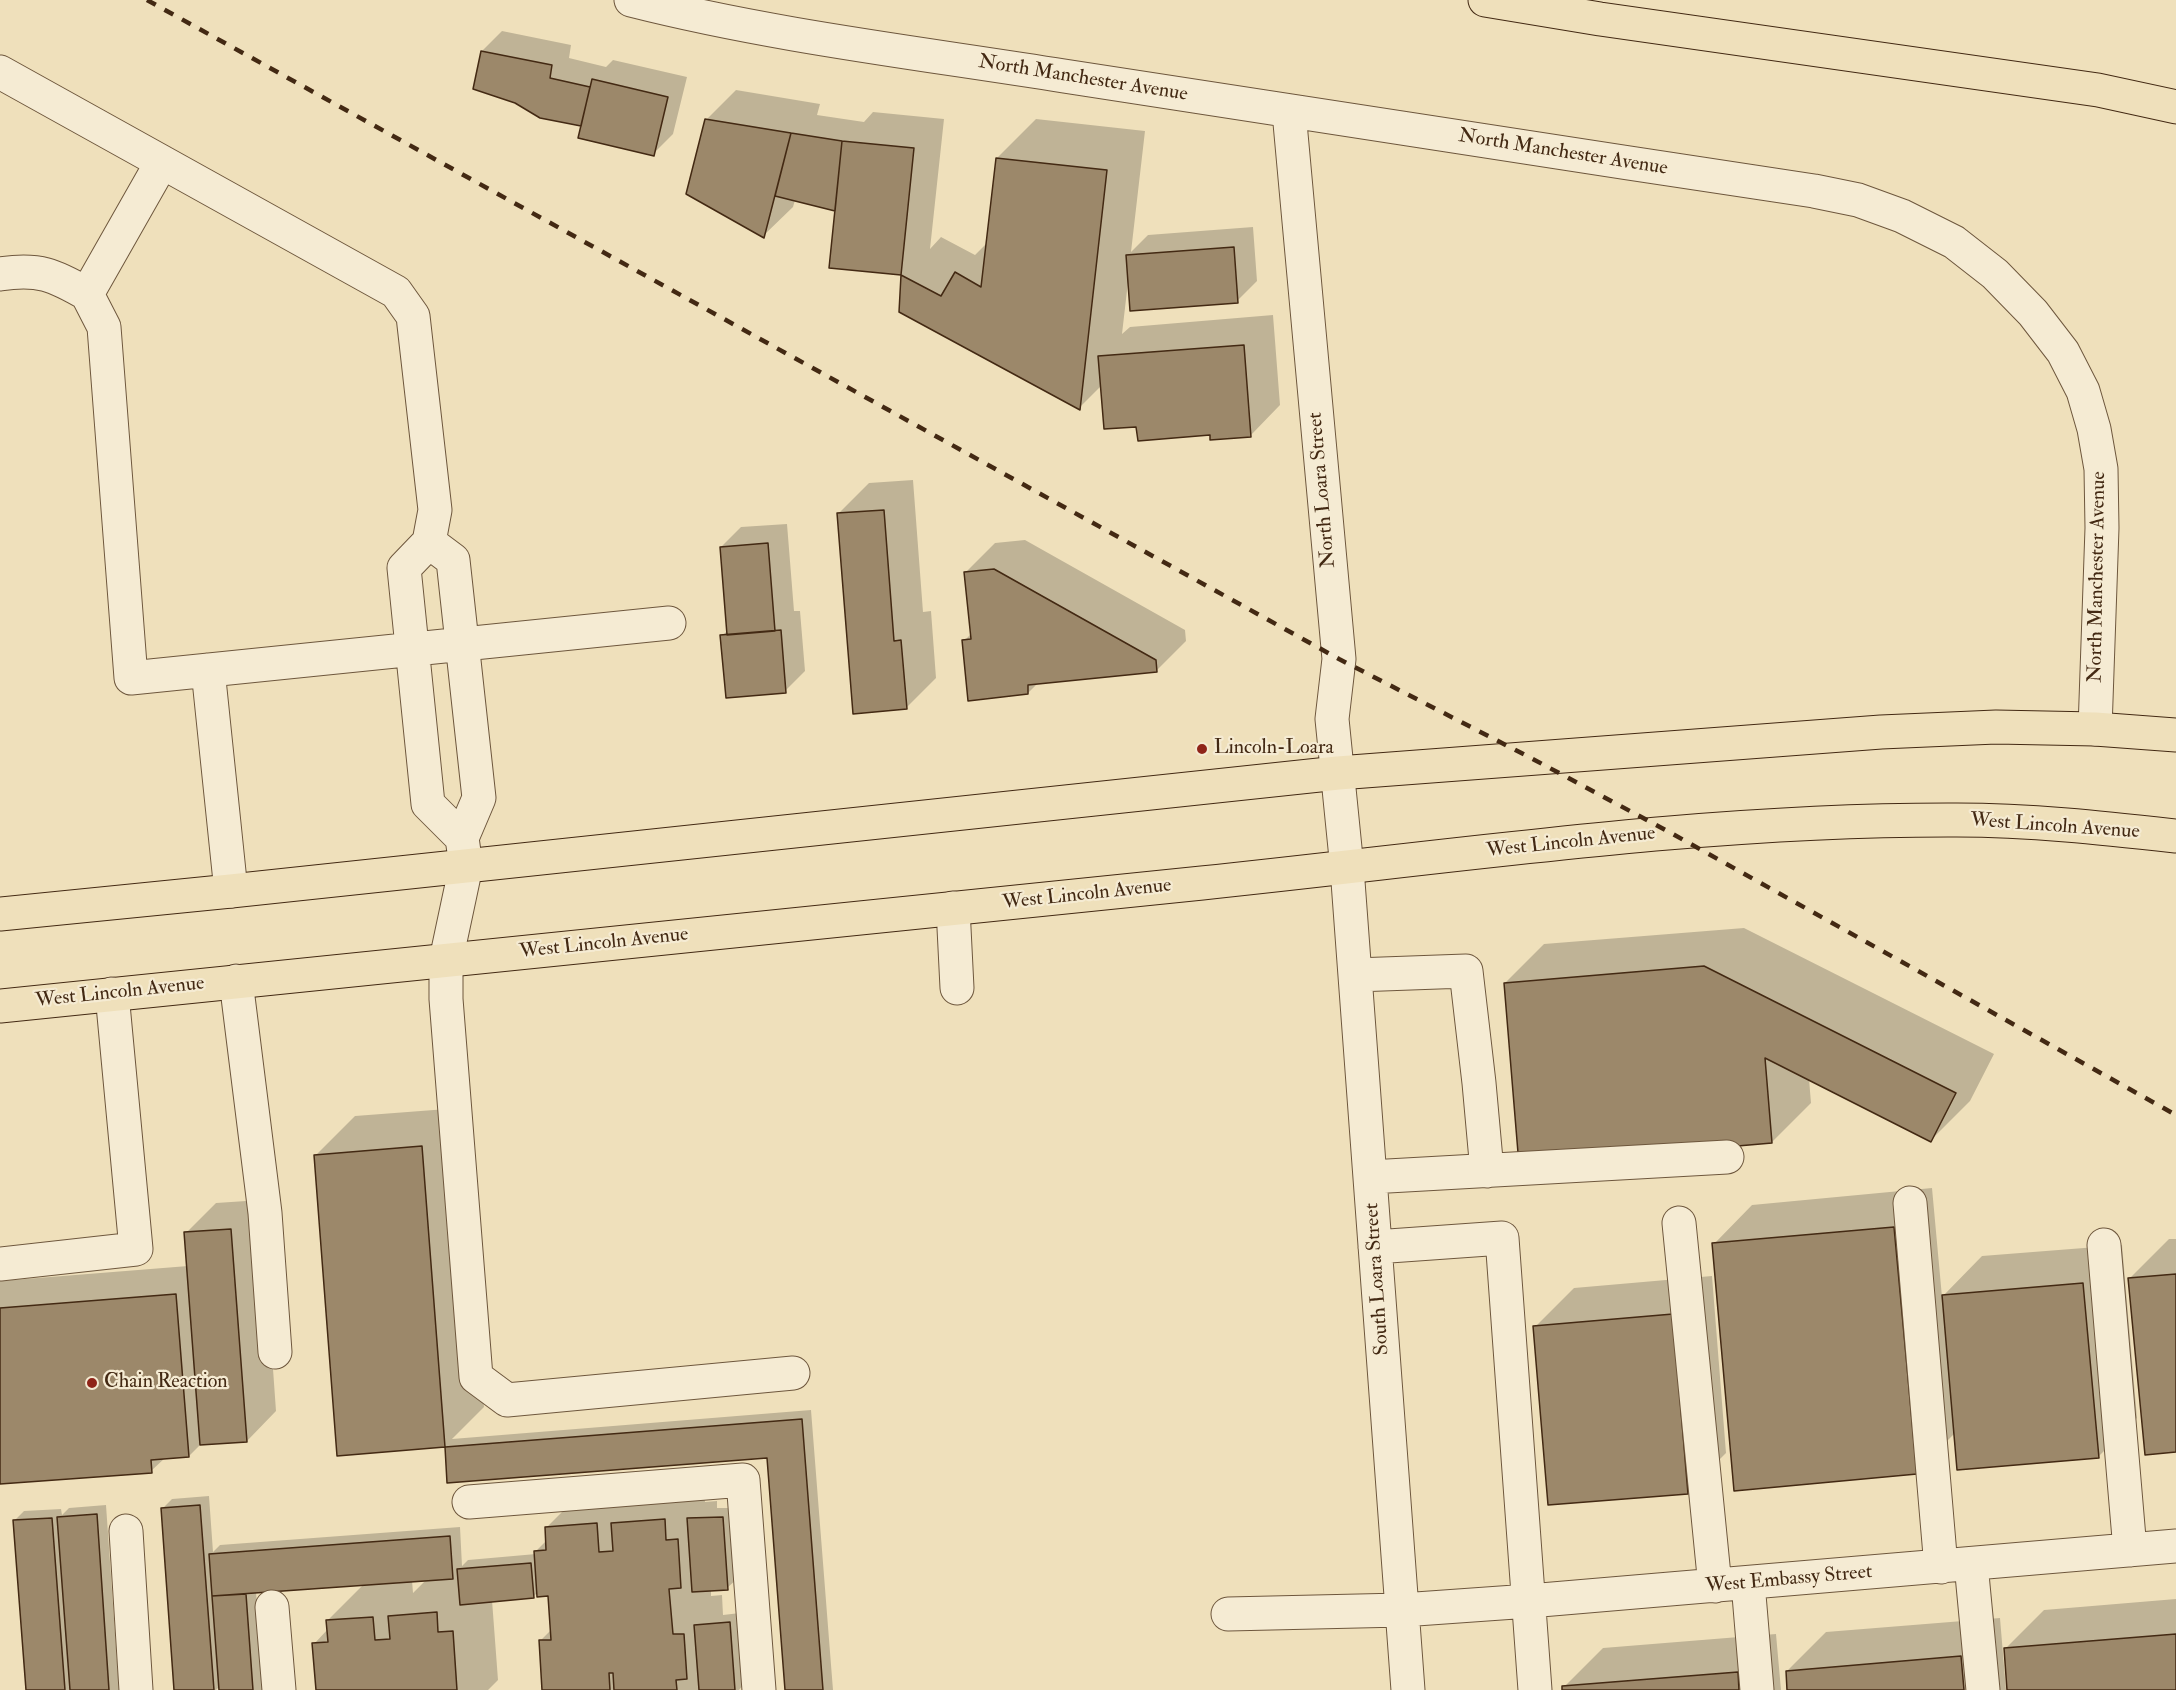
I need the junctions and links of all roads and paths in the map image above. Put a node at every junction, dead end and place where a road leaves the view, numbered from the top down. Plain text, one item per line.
1 (631, 0) edge
2 (1485, 0) edge
3 (0, 72) edge
4 (2176, 108) edge
5 (1289, 112) junction
6 (162, 162) junction
7 (0, 274) edge
8 (87, 294) junction
9 (429, 542) junction
10 (669, 623) dead end
11 (463, 644) junction
12 (414, 649) junction
13 (208, 670) junction
14 (472, 725) junction
15 (2095, 729) junction
16 (421, 731) junction
17 (2176, 735) edge
18 (1338, 773) junction
19 (2176, 836) edge
20 (464, 852) junction
21 (1347, 868) junction
22 (231, 891) junction
23 (953, 908) junction
24 (0, 914) edge
25 (446, 960) junction
26 (1355, 975) junction
27 (236, 981) junction
28 (957, 988) dead end
29 (112, 994) junction
30 (0, 1006) edge
31 (1727, 1157) dead end
32 (1487, 1171) junction
33 (1370, 1177) junction
34 (1910, 1203) dead end
35 (1679, 1223) dead end
36 (2104, 1245) dead end
37 (1375, 1247) junction
38 (0, 1264) edge
39 (276, 1352) dead end
40 (793, 1372) dead end
41 (470, 1502) dead end
42 (126, 1531) dead end
43 (2176, 1546) edge
44 (2130, 1550) junction
45 (1956, 1565) junction
46 (1748, 1583) junction
47 (1714, 1586) junction
48 (1529, 1601) junction
49 (273, 1607) dead end
50 (1402, 1610) junction
51 (1228, 1614) dead end
52 (136, 1690) edge
53 (279, 1690) edge
54 (759, 1690) edge
55 (1408, 1690) edge
56 (1535, 1690) edge
57 (1757, 1690) edge
58 (1983, 1690) edge

1 - 5 street, North Manchester Avenue
2 - 4 main road
3 - 6 street
5 - 15 street, North Manchester Avenue
5 - 18 street, North Loara Street
6 - 8 street
6 - 9 street
7 - 8 street
8 - 13 street
9 - 11 street
9 - 12 street
10 - 11 street
11 - 12 street
11 - 14 street
12 - 13 street
12 - 16 street
13 - 22 street
14 - 16 street
14 - 20 street
15 - 17 main road
15 - 18 main road
16 - 20 street
18 - 20 main road
18 - 21 street, North Loara Street
19 - 21 main road, West Lincoln Avenue
20 - 22 main road
20 - 25 street
21 - 23 main road, West Lincoln Avenue
21 - 26 street, South Loara Street
22 - 24 main road
23 - 25 main road, West Lincoln Avenue
23 - 28 street
25 - 27 main road, West Lincoln Avenue
25 - 40 street
26 - 32 street
26 - 33 street, South Loara Street
27 - 29 main road, West Lincoln Avenue
27 - 39 street
29 - 30 main road, West Lincoln Avenue
29 - 38 street
31 - 32 street
32 - 33 street
33 - 37 street, South Loara Street
34 - 45 street
35 - 47 street
36 - 44 street
37 - 48 street
37 - 50 street, South Loara Street
41 - 54 street
42 - 52 street
43 - 44 street, West Embassy Street
44 - 45 street, West Embassy Street
45 - 46 street, West Embassy Street
45 - 58 street
46 - 47 street, West Embassy Street
46 - 57 street
47 - 48 street, West Embassy Street
48 - 50 street, West Embassy Street
48 - 56 street
49 - 53 street
50 - 51 street, West Embassy Street
50 - 55 street, South Loara Street

